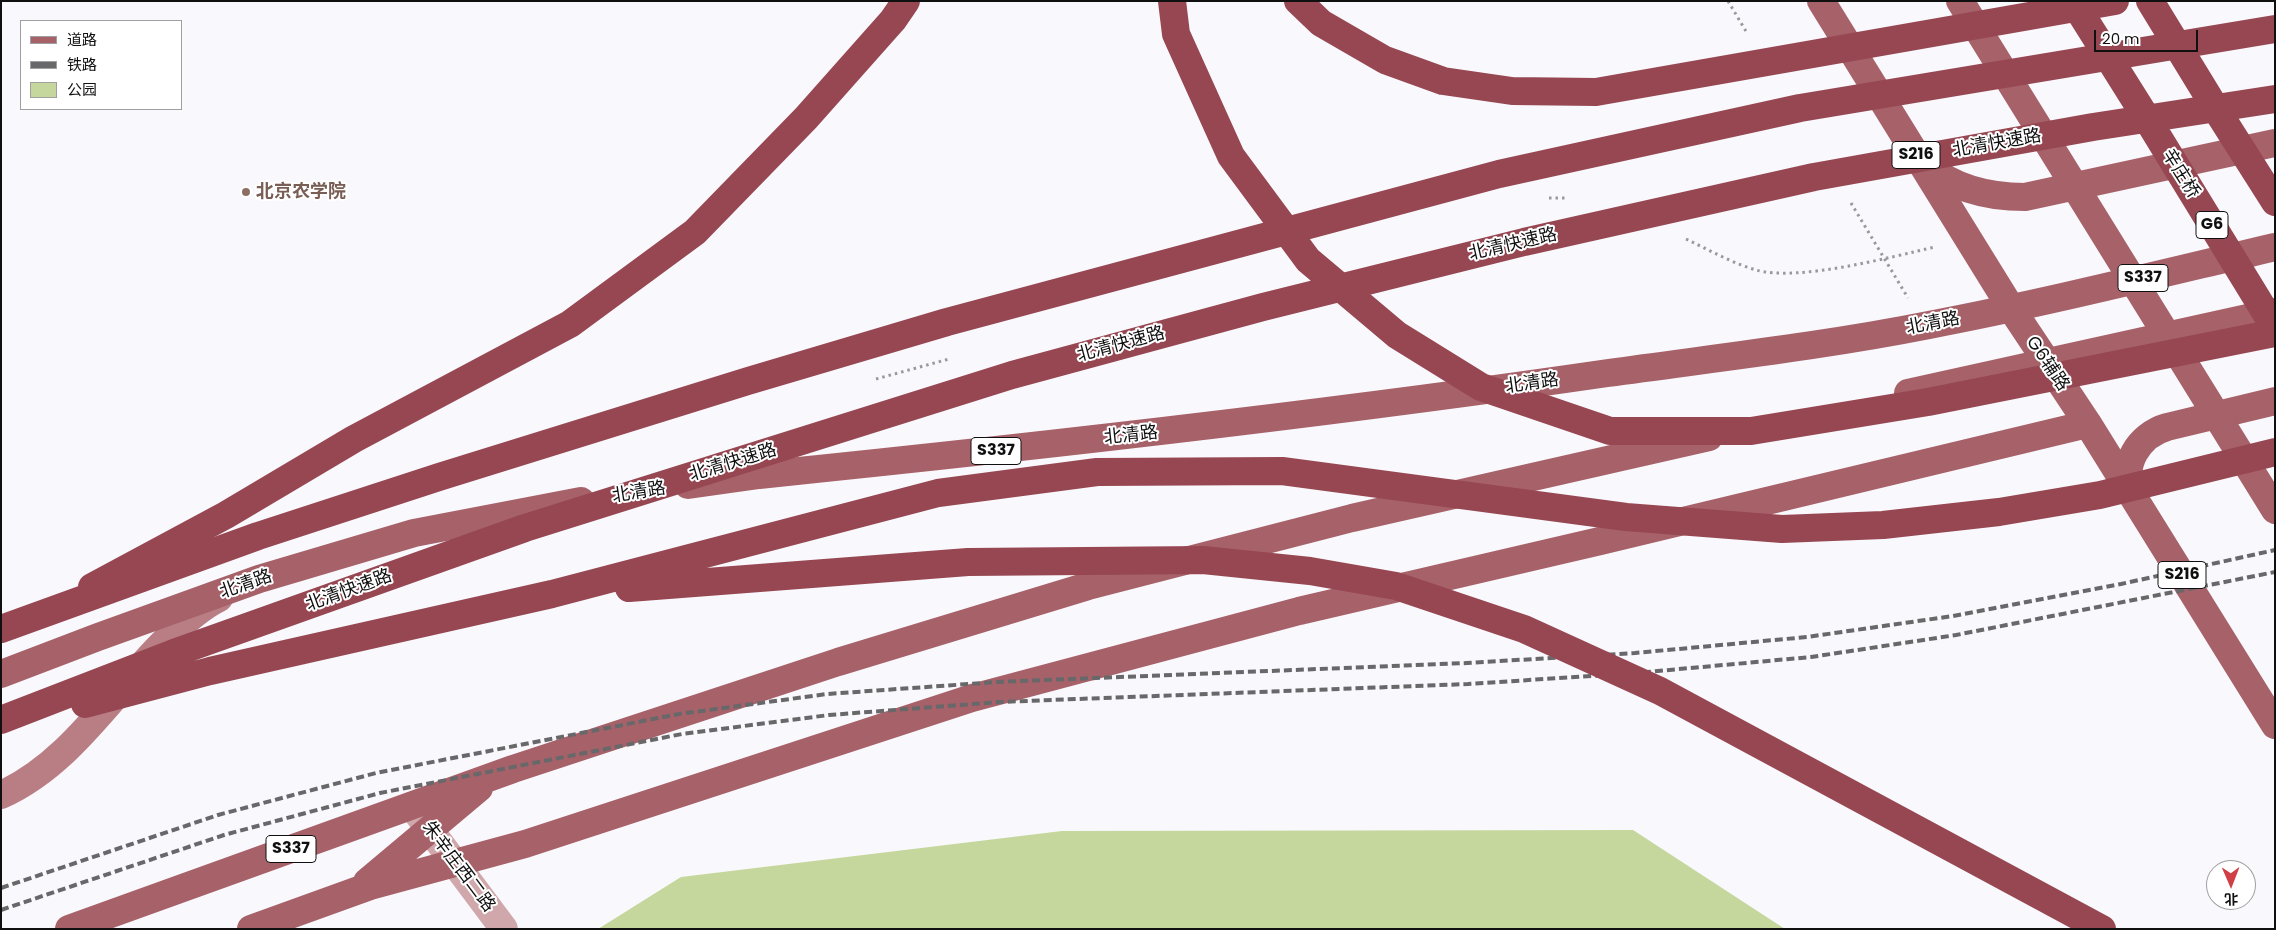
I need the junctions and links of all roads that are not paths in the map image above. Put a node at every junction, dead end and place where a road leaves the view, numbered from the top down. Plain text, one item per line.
1 (906, 1) edge
2 (1172, 1) edge
3 (1298, 1) edge
4 (1821, 1) edge
5 (1960, 1) edge
6 (2073, 1) edge
7 (2115, 1) edge
8 (2150, 1) edge
9 (2275, 29) edge
10 (2275, 99) edge
11 (2275, 143) edge
12 (1912, 148) junction
13 (2275, 202) edge
14 (2275, 247) edge
15 (2012, 308) junction
16 (2275, 312) edge
17 (2275, 328) edge
18 (2275, 333) edge
19 (2046, 363) junction
20 (2275, 402) edge
21 (2088, 424) junction
22 (2275, 452) edge
23 (2133, 496) junction
24 (2275, 510) edge
25 (259, 579) junction
26 (552, 594) junction
27 (50, 610) junction
28 (1, 629) edge
29 (1, 674) edge
30 (1, 720) edge
31 (1, 725) edge
32 (2275, 725) edge
33 (513, 769) junction
34 (1, 795) edge
35 (412, 805) junction
36 (430, 830) junction
37 (455, 864) junction
38 (341, 896) junction
39 (69, 929) edge
40 (251, 929) edge
41 (504, 929) edge
42 (2102, 929) edge

1 - 27 highway, bridge
2 - 18 highway, bridge
3 - 7 highway, bridge
4 - 12 main road, G6辅路 / S216
5 - 24 main road, bridge
6 - 17 highway, 辛庄桥 / G6, bridge
8 - 13 highway, bridge
9 - 27 highway, bridge
10 - 30 highway, 北清快速路, bridge
11 - 12 main road
12 - 15 main road, G6辅路 / S216
14 - 15 main road, 北清路 / S337
15 - 19 main road, G6辅路 / S216
15 - 25 main road, 北清路 / S337
16 - 19 main road, S337
19 - 21 main road, G6辅路 / S216
19 - 33 main road, S337
20 - 23 main road
21 - 23 main road, G6辅路 / S216
21 - 37 main road
22 - 26 highway, bridge
23 - 32 main road, G6辅路 / S216
25 - 29 main road, 北清路 / S337
25 - 34 street
26 - 31 highway, bridge
26 - 42 highway, bridge
27 - 28 highway, bridge
33 - 35 main road, S337
33 - 36 main road
35 - 36 street, 朱辛庄西二路
35 - 39 main road, S337
36 - 37 street, 朱辛庄西二路
36 - 38 main road
37 - 38 main road
37 - 41 street, 朱辛庄西二路
38 - 40 main road

